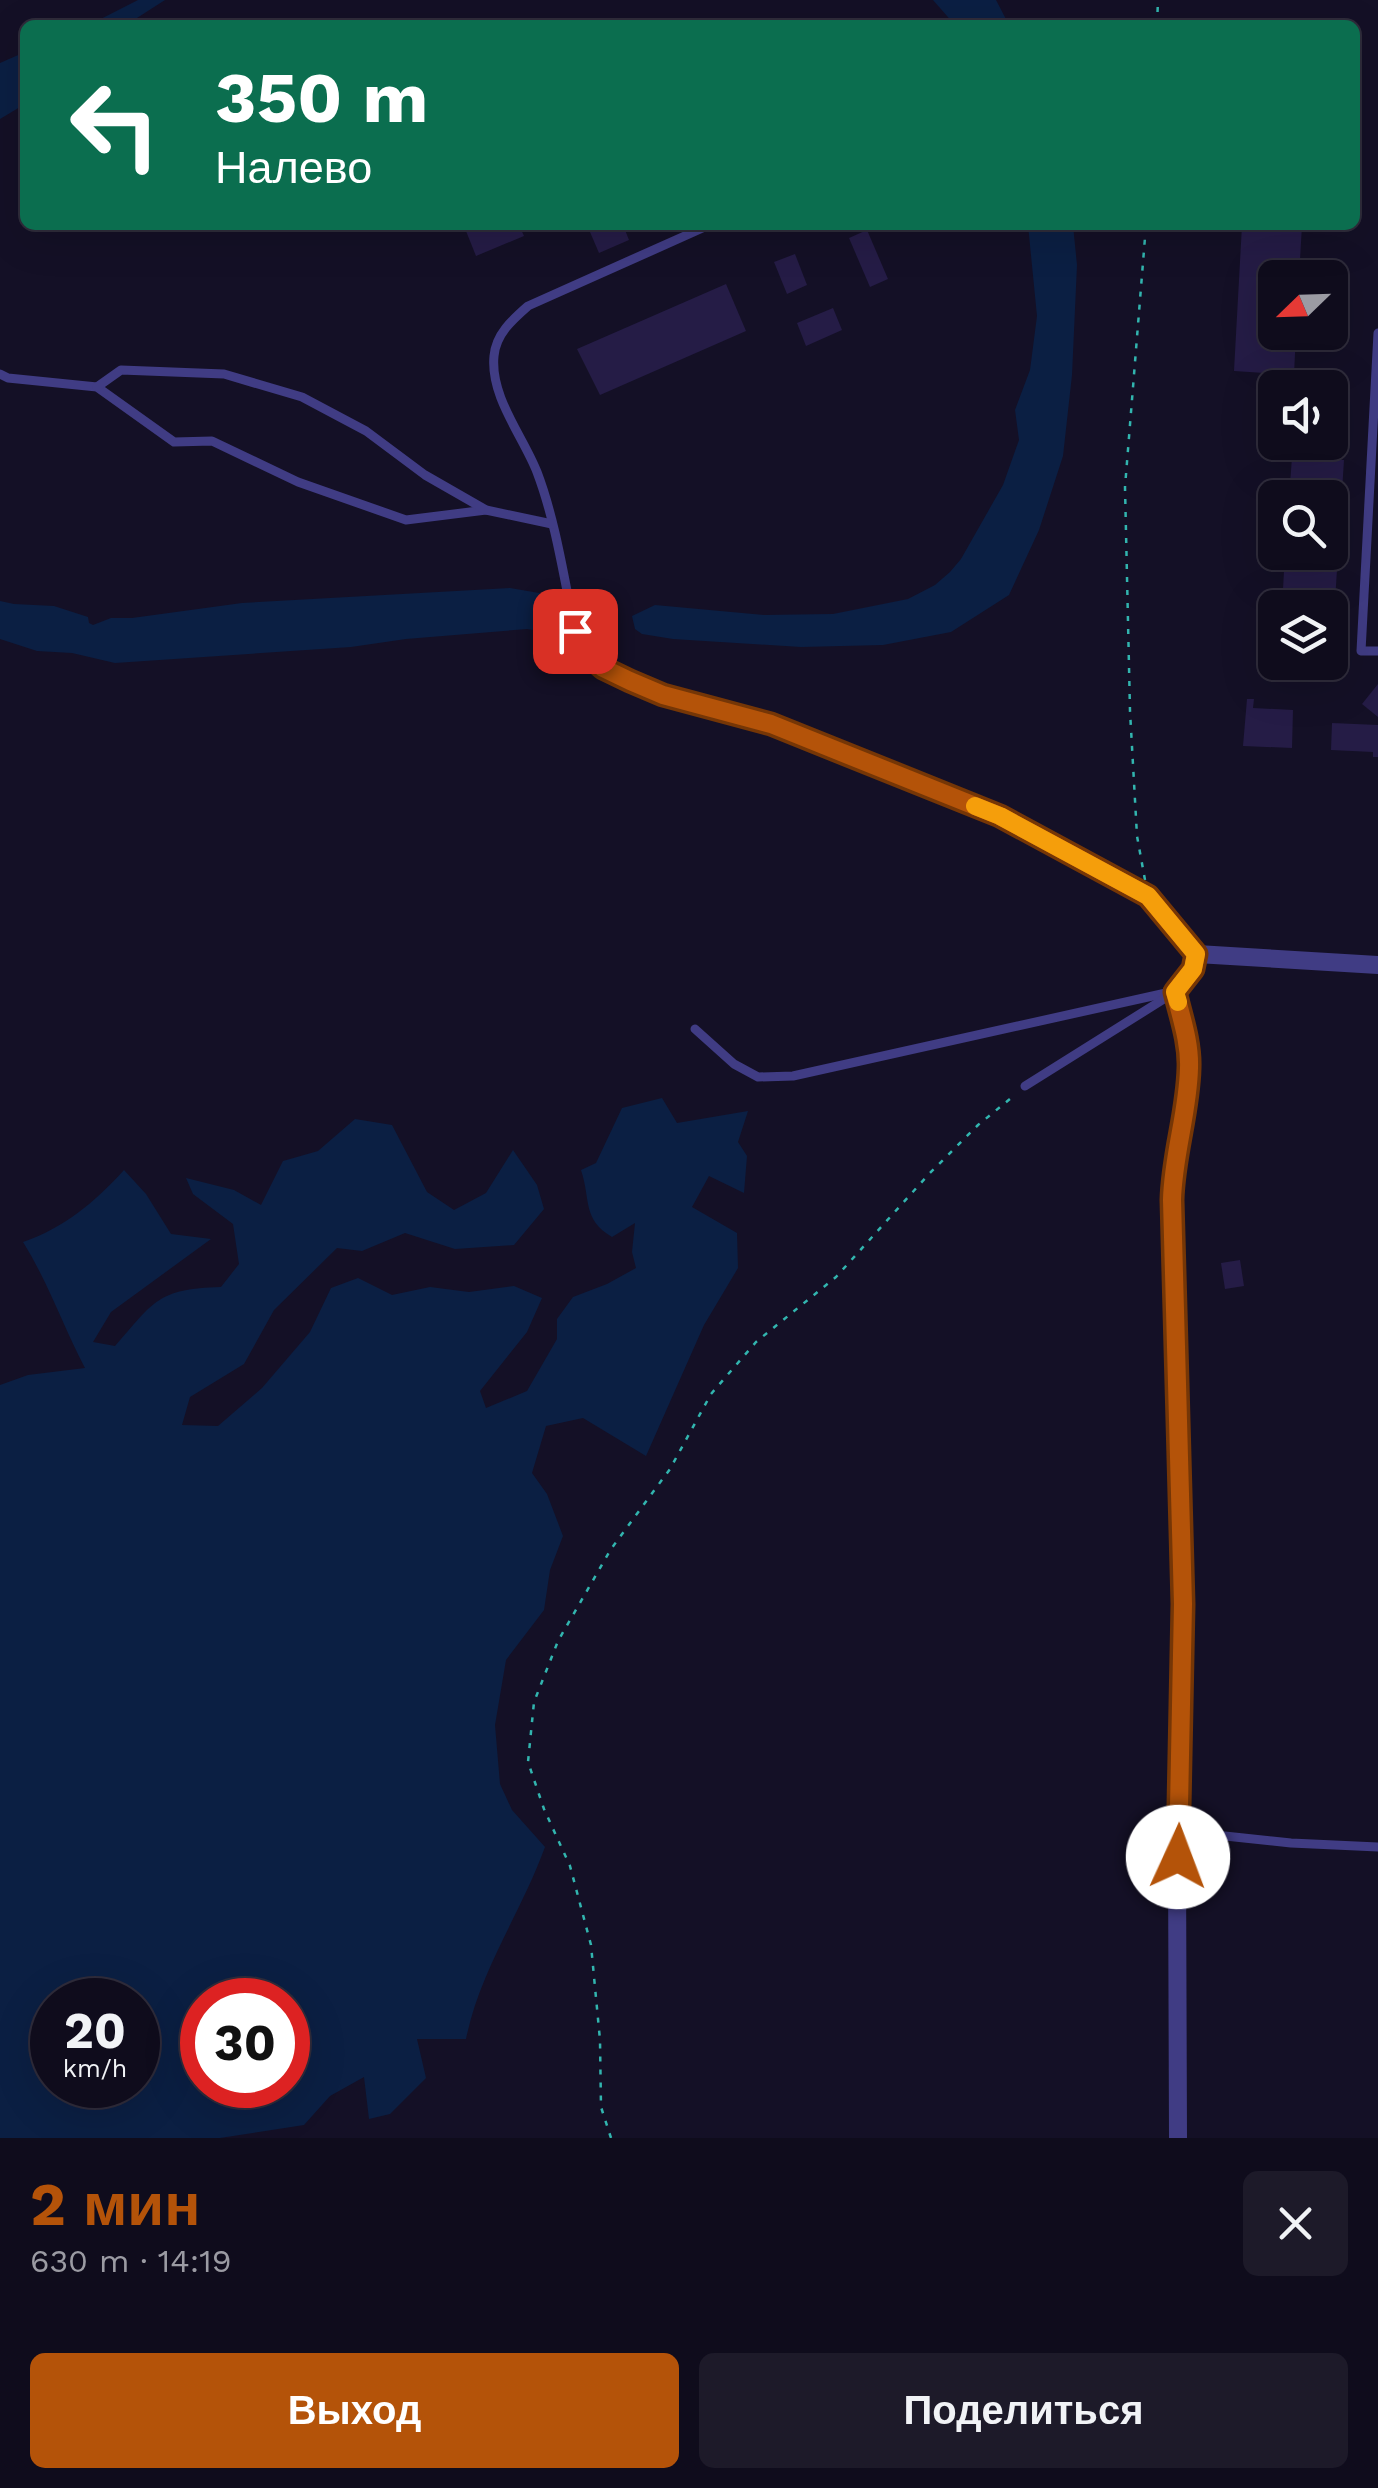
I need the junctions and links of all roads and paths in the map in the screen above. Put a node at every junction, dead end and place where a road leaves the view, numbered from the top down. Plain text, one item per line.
1 (698, 230) edge
2 (1146, 230) edge
3 (1378, 334) edge
4 (0, 374) edge
5 (97, 386) junction
6 (1376, 401) edge
7 (486, 510) junction
8 (552, 524) junction
9 (1378, 651) edge
10 (1148, 896) junction
11 (1196, 954) junction
12 (1378, 965) edge
13 (1175, 992) junction
14 (696, 1030) dead end
15 (1025, 1086) joint
16 (1178, 1831) junction
17 (1378, 1847) edge
18 (611, 2138) edge
19 (1178, 2138) edge

1 - 8 lane
2 - 10 path
3 - 6 lane
4 - 5 lane
5 - 7 lane
5 - 7 lane
6 - 9 lane
7 - 8 lane
8 - 10 lane
10 - 11 lane
11 - 12 street
11 - 13 street
13 - 14 lane
13 - 15 lane
13 - 16 street
15 - 18 path
16 - 17 lane
16 - 19 street

